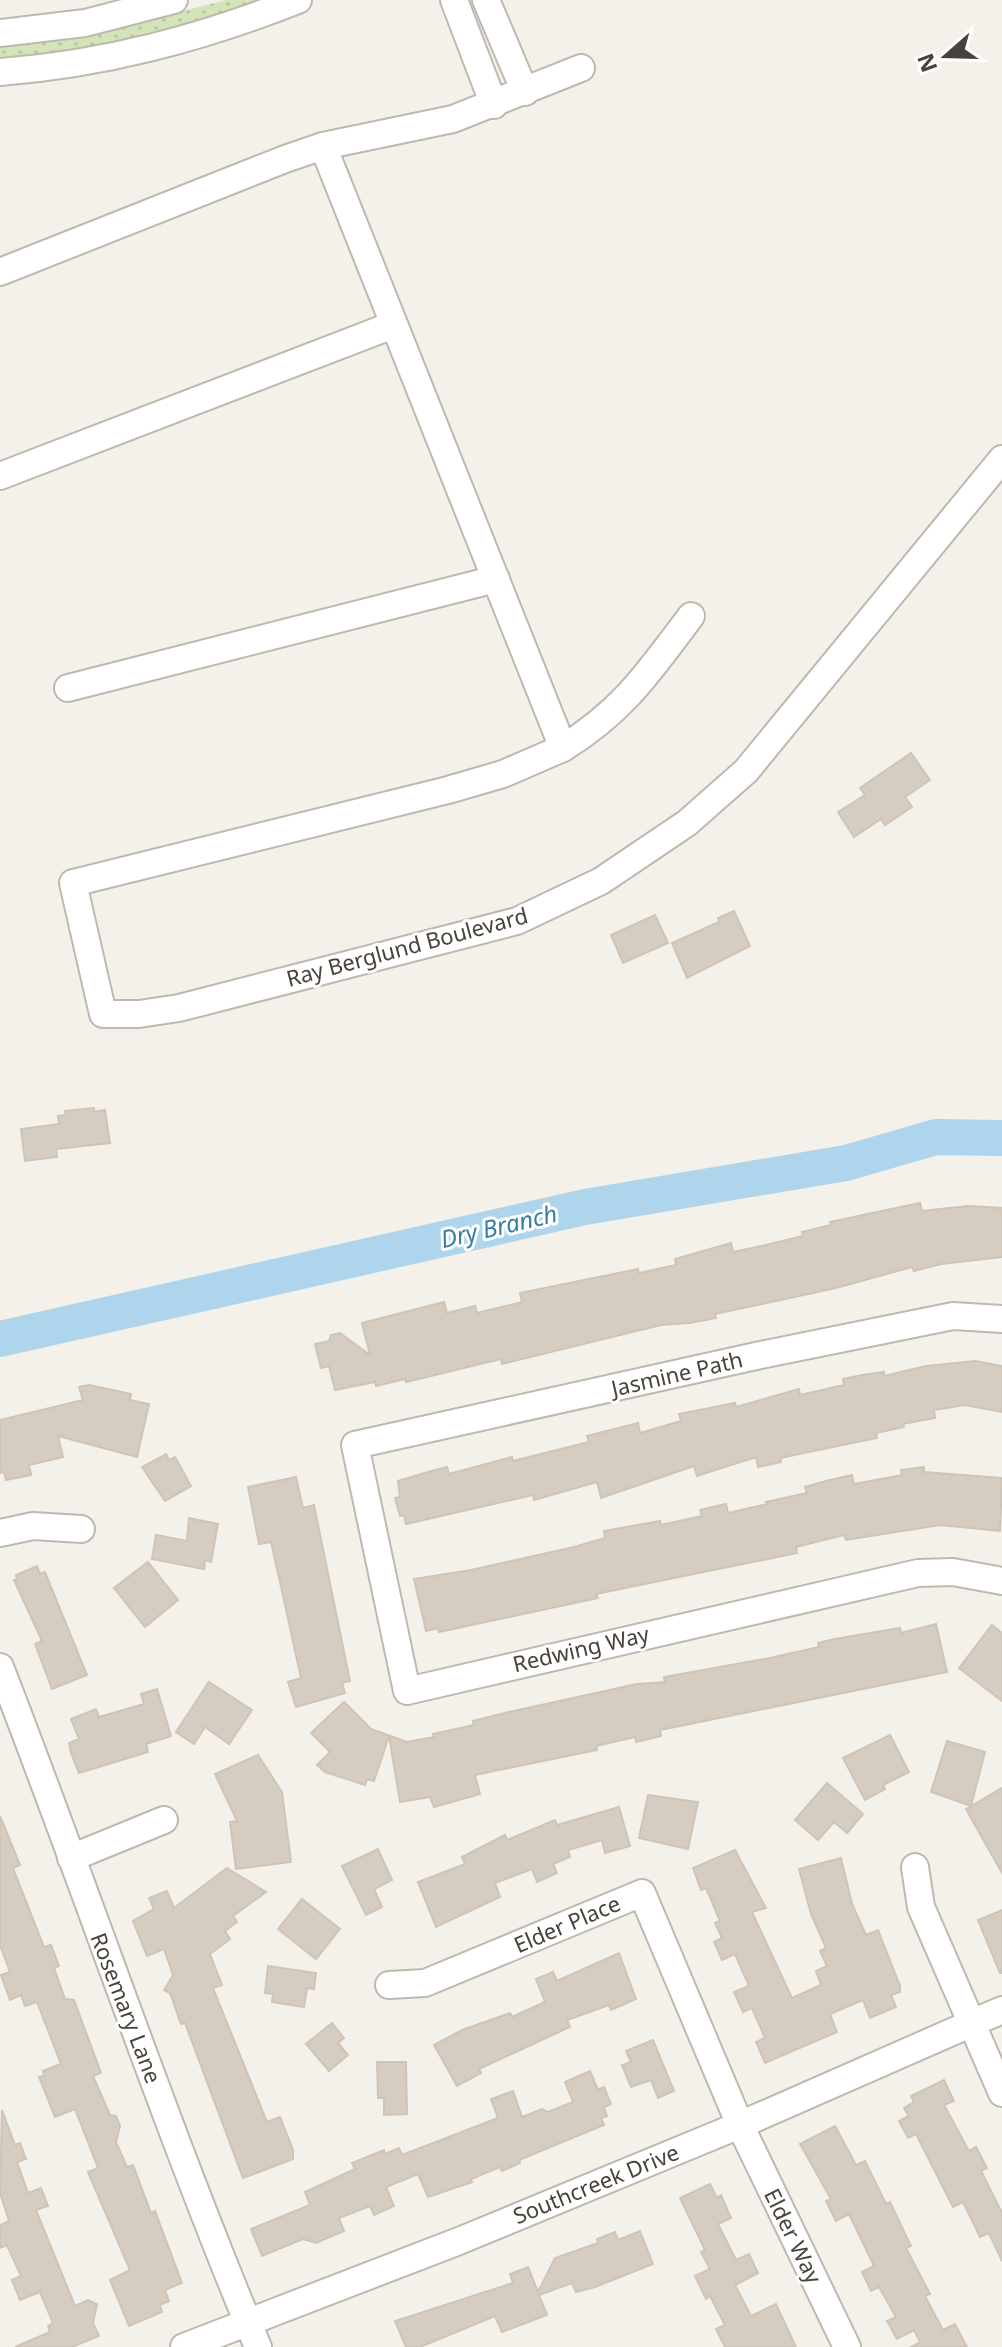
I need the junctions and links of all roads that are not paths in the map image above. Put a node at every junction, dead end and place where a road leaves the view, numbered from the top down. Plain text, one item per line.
1 (174, 0) edge
2 (298, 0) edge
3 (454, 0) edge
4 (486, 0) edge
5 (498, 30) junction
6 (0, 33) edge
7 (471, 41) junction
8 (581, 68) dead end
9 (0, 72) edge
10 (525, 92) junction
11 (494, 105) junction
12 (323, 146) junction
13 (0, 272) edge
14 (393, 325) junction
15 (1002, 459) edge
16 (0, 476) edge
17 (496, 579) junction
18 (691, 616) dead end
19 (68, 688) dead end
20 (563, 748) junction
21 (1002, 1319) edge
22 (355, 1445) joint
23 (81, 1529) dead end
24 (0, 1533) edge
25 (1002, 1581) edge
26 (0, 1667) edge
27 (164, 1820) dead end
28 (71, 1858) junction
29 (915, 1867) dead end
30 (389, 1985) dead end
31 (1002, 2010) edge
32 (970, 2022) junction
33 (1002, 2093) edge
34 (740, 2125) junction
35 (247, 2322) junction
36 (184, 2347) edge
37 (258, 2347) edge
38 (847, 2347) edge

1 - 6 street
2 - 9 street
3 - 7 street
4 - 5 street
5 - 7 street
5 - 10 street
7 - 11 street
8 - 10 street
10 - 11 street
11 - 12 street
12 - 13 street
12 - 14 street
14 - 16 street
14 - 17 street
15 - 20 street, Ray Berglund Boulevard
17 - 19 street
17 - 20 street
18 - 20 street
21 - 22 street, Jasmine Path
22 - 25 street, Redwing Way
23 - 24 street
26 - 28 street, Rosemary Lane
27 - 28 street
28 - 35 street, Rosemary Lane
29 - 32 street
30 - 34 street, Elder Place
31 - 32 street, Southcreek Drive
32 - 33 street
32 - 34 street, Southcreek Drive
34 - 35 street, Southcreek Drive
34 - 38 street, Elder Way
35 - 36 street, Southcreek Drive
35 - 37 street, Rosemary Lane

